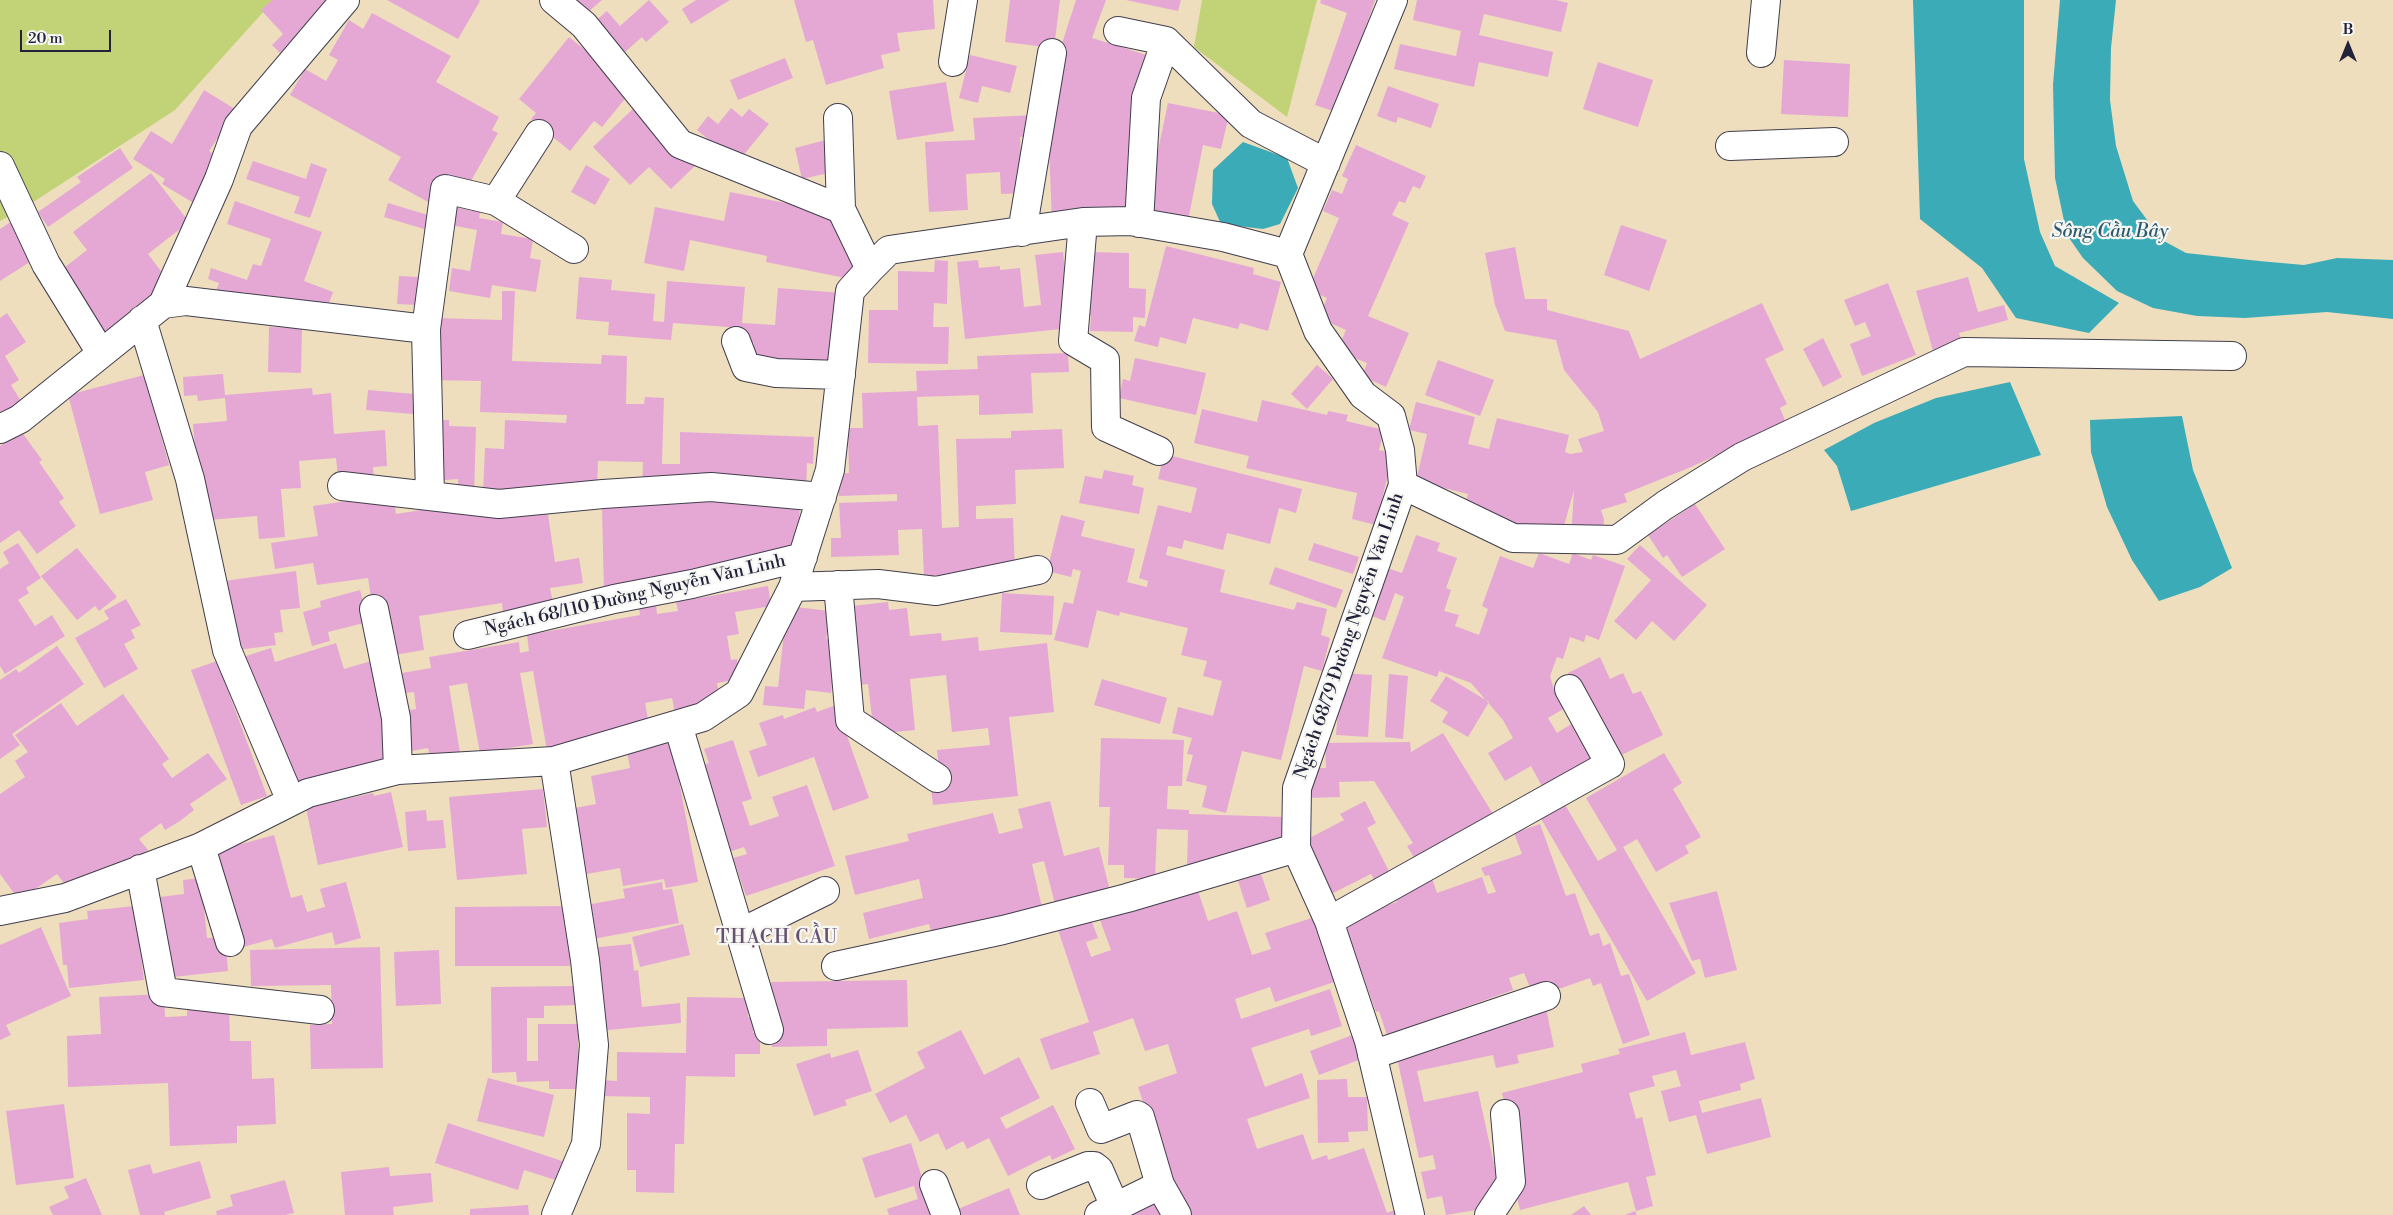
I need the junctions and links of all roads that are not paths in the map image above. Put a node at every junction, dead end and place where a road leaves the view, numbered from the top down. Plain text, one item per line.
1 (345, 0) edge
2 (554, 0) edge
3 (963, 0) edge
4 (1393, 0) edge
5 (1766, 0) edge
6 (1118, 32) dead end
7 (1166, 41) junction
8 (1052, 53) dead end
9 (1761, 53) dead end
10 (953, 62) dead end
11 (838, 118) dead end
12 (539, 134) dead end
13 (1834, 142) dead end
14 (1730, 146) dead end
15 (1326, 163) junction
16 (0, 166) edge
17 (496, 201) junction
18 (841, 209) junction
19 (1083, 222) junction
20 (1139, 223) junction
21 (1022, 232) junction
22 (574, 249) dead end
23 (1288, 254) junction
24 (870, 269) junction
25 (152, 312) junction
26 (426, 329) junction
27 (736, 342) dead end
28 (101, 352) junction
29 (2232, 356) dead end
30 (841, 375) junction
31 (0, 430) edge
32 (1159, 451) dead end
33 (1403, 485) junction
34 (342, 486) dead end
35 (430, 496) junction
36 (822, 497) junction
37 (803, 557) junction
38 (1038, 570) dead end
39 (838, 586) junction
40 (793, 587) junction
41 (374, 609) dead end
42 (468, 635) dead end
43 (1569, 689) dead end
44 (678, 725) junction
45 (554, 761) junction
46 (398, 770) junction
47 (937, 778) dead end
48 (291, 801) junction
49 (202, 847) junction
50 (1296, 848) junction
51 (140, 869) junction
52 (825, 891) dead end
53 (0, 911) edge
54 (1329, 921) junction
55 (740, 933) junction
56 (230, 942) dead end
57 (836, 966) dead end
58 (1546, 996) dead end
59 (320, 1010) dead end
60 (770, 1030) dead end
61 (1372, 1055) junction
62 (1090, 1103) dead end
63 (1504, 1114) dead end
64 (934, 1184) dead end
65 (1041, 1185) dead end
66 (1160, 1185) junction
67 (1107, 1211) edge
68 (556, 1215) edge
69 (946, 1215) edge
70 (1177, 1215) edge
71 (1410, 1215) edge
72 (1489, 1215) edge

1 - 25 street
2 - 18 street
3 - 10 street
4 - 15 street
5 - 9 street
6 - 7 street
7 - 15 street
7 - 20 street
8 - 21 street
11 - 18 street
12 - 17 street
13 - 14 street
15 - 23 street
16 - 28 street
17 - 22 street
17 - 26 street
18 - 24 street
19 - 20 street
19 - 21 street
19 - 32 street
20 - 23 street
21 - 24 street
23 - 33 street, Ngách 68/79 Đường Nguyễn Văn Linh
24 - 30 street
25 - 26 street
25 - 28 street
25 - 48 street
26 - 35 street
27 - 30 street
28 - 31 street
29 - 33 street
30 - 36 street
33 - 50 street, Ngách 68/79 Đường Nguyễn Văn Linh
34 - 35 street
35 - 36 street
36 - 37 street
37 - 40 street
37 - 42 street, Ngách 68/110 Đường Nguyễn Văn Linh
38 - 39 street
39 - 40 street
39 - 47 street
40 - 44 street
41 - 46 street
43 - 54 street
44 - 45 street
44 - 55 street
45 - 46 street
45 - 68 street
46 - 48 street
48 - 49 street
49 - 51 street
49 - 56 street
50 - 54 street, Ngách 68/79 Đường Nguyễn Văn Linh
50 - 57 street
51 - 53 street
51 - 59 street
52 - 55 street
54 - 61 street, Ngách 68/79 Đường Nguyễn Văn Linh
55 - 60 street
58 - 61 street
61 - 71 street, Ngách 68/79 Đường Nguyễn Văn Linh
62 - 66 street
63 - 72 street
64 - 69 street
65 - 67 street
66 - 67 street
66 - 70 street

